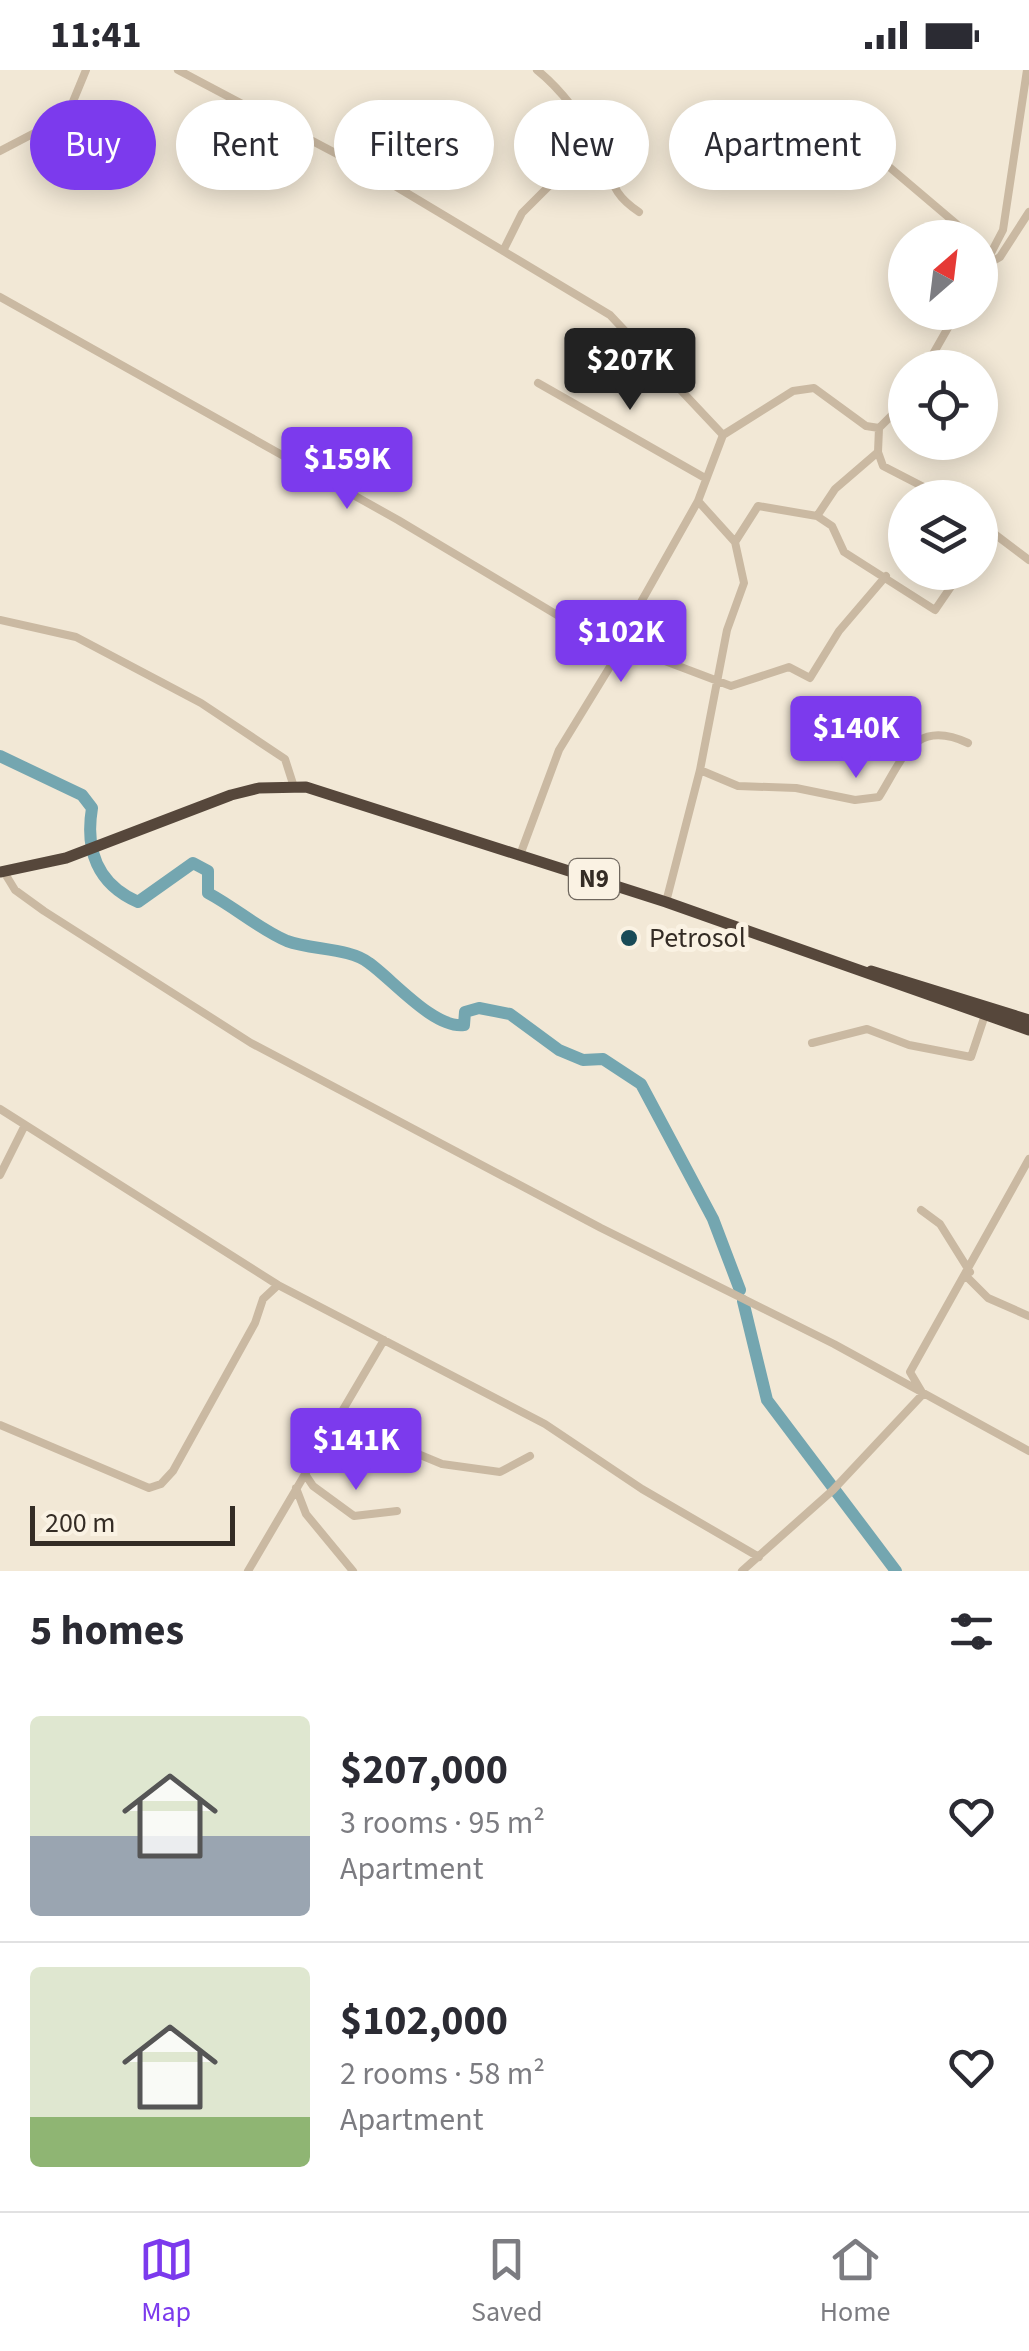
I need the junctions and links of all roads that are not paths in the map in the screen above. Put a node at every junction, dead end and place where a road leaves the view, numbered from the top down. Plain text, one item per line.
1 (86, 70) edge
2 (178, 70) edge
3 (537, 70) edge
4 (1028, 70) edge
5 (565, 100) edge
6 (0, 151) edge
7 (896, 173) edge
8 (546, 190) edge
9 (615, 190) edge
10 (639, 212) dead end
11 (1029, 212) edge
12 (952, 220) edge
13 (998, 240) edge
14 (503, 250) junction
15 (998, 258) edge
16 (0, 298) edge
17 (538, 383) dead end
18 (888, 420) edge
19 (880, 428) junction
20 (723, 435) junction
21 (878, 452) junction
22 (705, 478) junction
23 (910, 480) edge
24 (698, 501) junction
25 (817, 516) junction
26 (998, 537) edge
27 (736, 542) junction
28 (1029, 560) edge
29 (886, 576) joint
30 (906, 590) edge
31 (949, 590) edge
32 (0, 620) edge
33 (619, 652) junction
34 (715, 684) junction
35 (968, 743) dead end
36 (700, 770) junction
37 (294, 787) junction
38 (520, 855) junction
39 (2, 872) edge
40 (666, 902) junction
41 (852, 968) junction
42 (986, 1016) junction
43 (1029, 1020) edge
44 (1029, 1030) edge
45 (812, 1043) dead end
46 (0, 1109) edge
47 (25, 1125) junction
48 (1029, 1159) edge
49 (0, 1176) edge
50 (921, 1210) dead end
51 (968, 1274) junction
52 (278, 1285) junction
53 (1029, 1316) edge
54 (384, 1340) junction
55 (923, 1394) junction
56 (336, 1420) junction
57 (0, 1426) edge
58 (1029, 1451) edge
59 (530, 1456) dead end
60 (305, 1472) junction
61 (296, 1488) junction
62 (397, 1511) dead end
63 (759, 1556) junction
64 (248, 1571) edge
65 (354, 1571) edge
66 (742, 1571) edge

1 - 6 street
2 - 14 street
3 - 5 street
4 - 13 street
7 - 12 street
8 - 14 street
9 - 10 street
11 - 15 street
14 - 20 street
16 - 33 street
17 - 22 street
18 - 19 street
19 - 20 street
19 - 21 street
20 - 22 street
21 - 23 street
21 - 25 street
22 - 24 street
24 - 27 street
24 - 33 street
25 - 27 street
25 - 29 street
26 - 28 street
27 - 34 street
29 - 34 street
30 - 31 street
32 - 37 street
33 - 34 street
33 - 38 street
34 - 36 street
35 - 36 street
36 - 40 street
37 - 38 highway, N9
37 - 39 highway, N9
38 - 40 highway, N9
39 - 55 street
40 - 41 highway, N9
41 - 42 highway, N9
41 - 43 highway, N9
42 - 44 highway, N9
42 - 45 street
46 - 47 street
47 - 49 street
47 - 52 street
48 - 51 street
50 - 51 street
51 - 53 street
51 - 55 street
52 - 54 street
52 - 57 street
54 - 56 street
54 - 63 street
55 - 58 street
55 - 63 street
56 - 59 street
56 - 60 street
60 - 61 street
60 - 62 street
61 - 64 street
61 - 65 street
63 - 66 street

